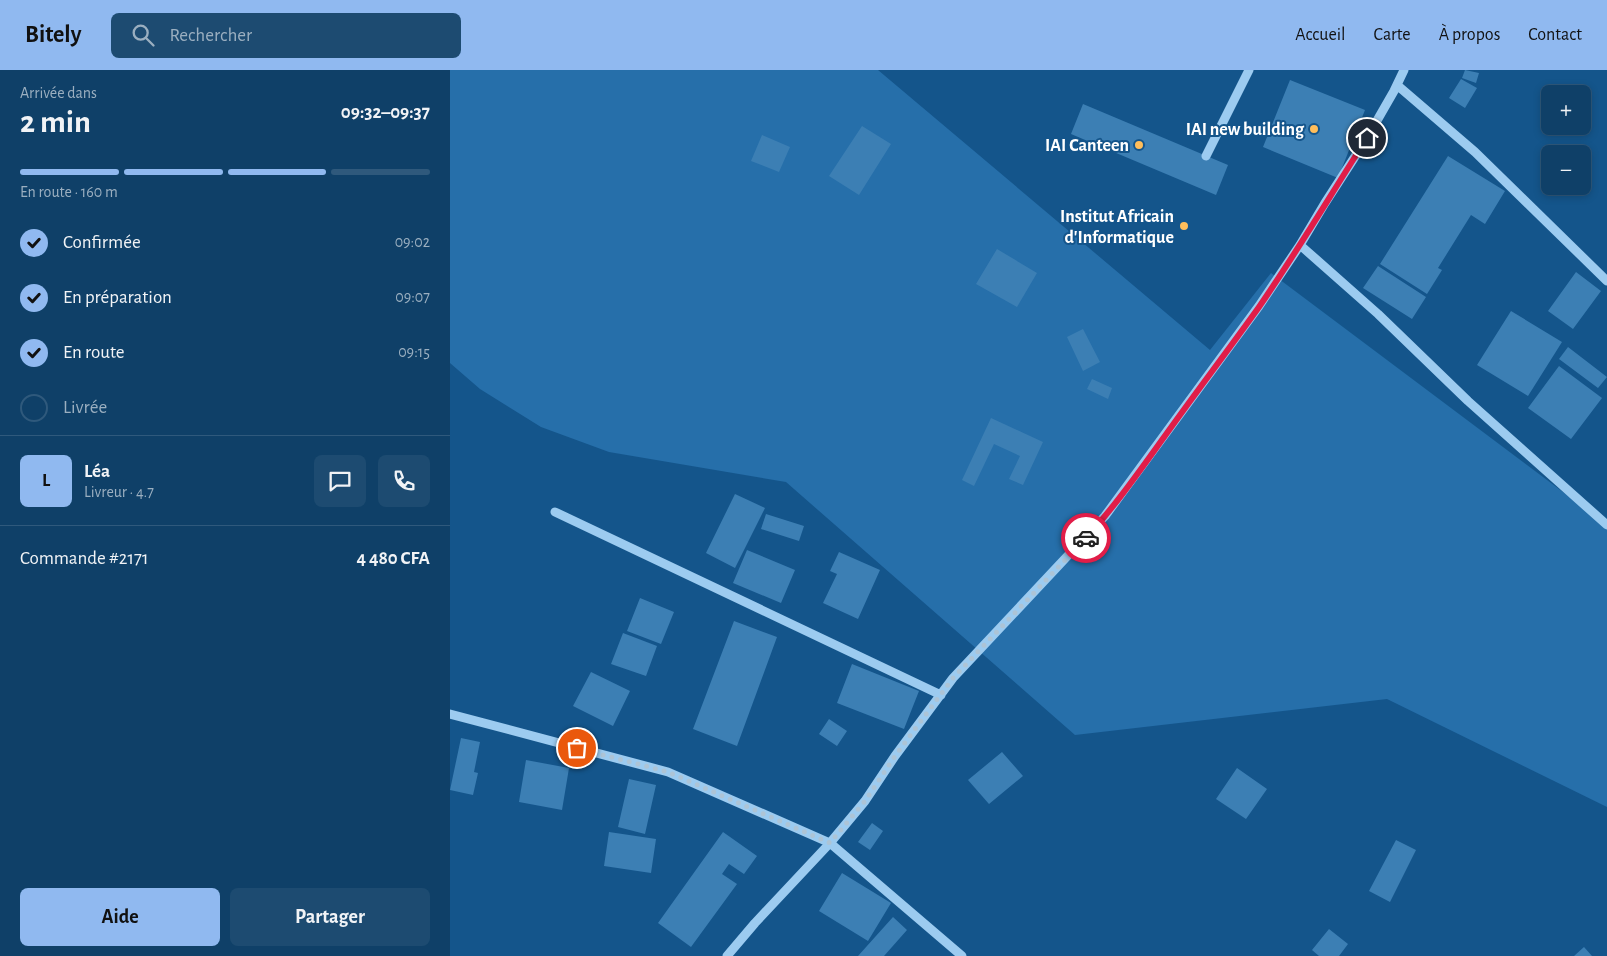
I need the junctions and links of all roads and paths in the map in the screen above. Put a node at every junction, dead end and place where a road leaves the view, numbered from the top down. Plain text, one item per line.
1 (1249, 70) edge
2 (1404, 70) edge
3 (1397, 84) junction
4 (1206, 156) dead end
5 (1300, 245) junction
6 (1607, 281) edge
7 (555, 512) dead end
8 (1607, 525) edge
9 (940, 695) junction
10 (450, 714) edge
11 (830, 843) junction
12 (727, 956) edge
13 (962, 956) edge

1 - 4 street
2 - 3 street
3 - 5 street
3 - 6 street
5 - 8 street
5 - 9 street
7 - 9 street
9 - 11 street
10 - 11 street
11 - 12 street
11 - 13 street

